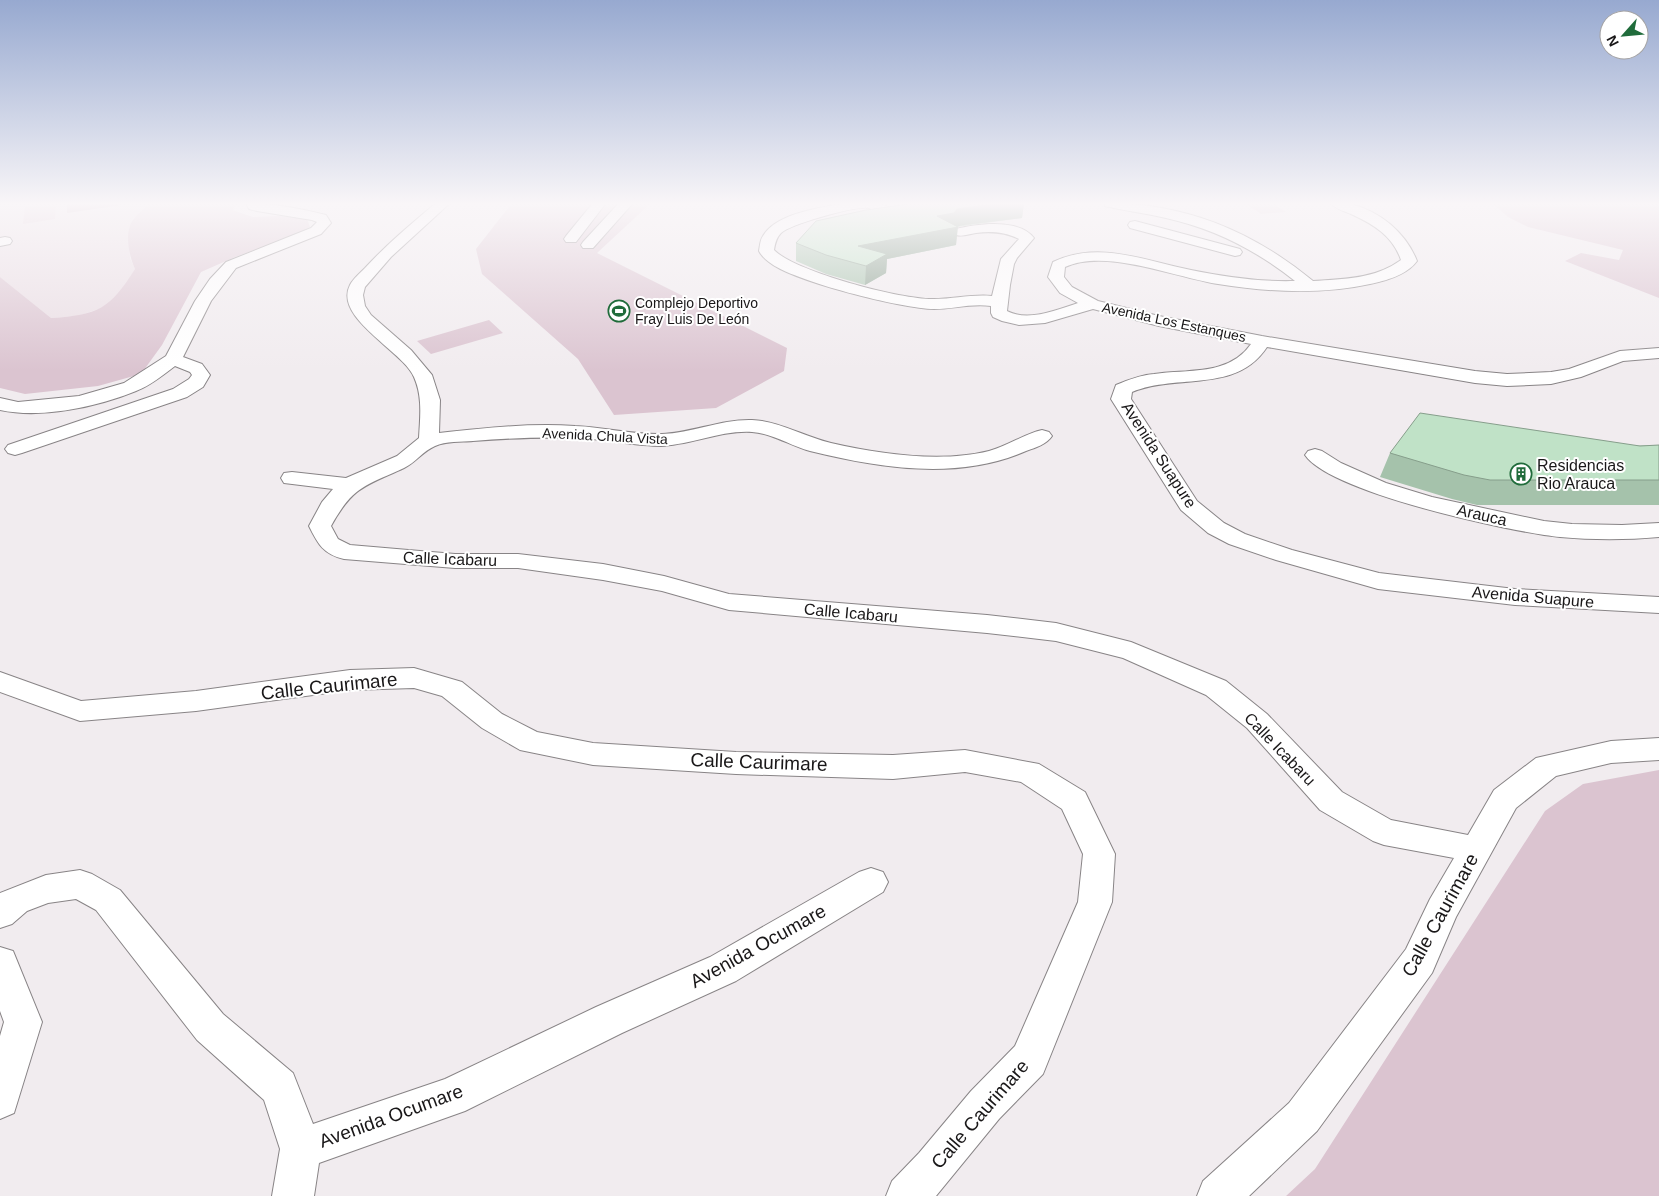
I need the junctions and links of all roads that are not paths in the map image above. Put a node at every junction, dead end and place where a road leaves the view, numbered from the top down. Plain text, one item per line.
1 (248, 259) edge
2 (382, 259) edge
3 (774, 259) edge
4 (1009, 259) edge
5 (1073, 259) edge
6 (1120, 259) edge
7 (1276, 259) edge
8 (1408, 259) edge
9 (1310, 286) junction
10 (999, 302) junction
11 (1092, 304) junction
12 (1262, 341) junction
13 (1659, 353) edge
14 (173, 359) junction
15 (0, 404) edge
16 (1042, 436) dead end
17 (429, 440) junction
18 (15, 449) dead end
19 (1315, 455) dead end
20 (292, 478) dead end
21 (349, 485) junction
22 (1659, 530) edge
23 (1659, 605) edge
24 (0, 682) edge
25 (1659, 749) edge
26 (1474, 851) junction
27 (871, 882) dead end
28 (0, 913) edge
29 (0, 963) edge
30 (0, 1099) edge
31 (301, 1149) junction
32 (293, 1196) edge
33 (906, 1196) edge
34 (1218, 1196) edge

1 - 14 street
2 - 17 street
3 - 10 street
4 - 10 street
5 - 11 street, Avenida Los Estanques
6 - 9 street, Avenida Los Estanques
7 - 9 street
8 - 9 street, Avenida Los Estanques
10 - 11 street
11 - 12 street, Avenida Los Estanques
12 - 13 street
12 - 23 street, Avenida Suapure
14 - 15 street
14 - 18 street
16 - 17 street, Avenida Chula Vista
17 - 21 street, Calle Icabaru
19 - 22 street, Arauca
20 - 21 street
21 - 26 street, Calle Icabaru
24 - 33 street, Calle Caurimare
25 - 26 street, Calle Caurimare
26 - 34 street, Calle Caurimare
27 - 31 street, Avenida Ocumare
28 - 31 street, Avenida Ocumare
29 - 30 street
31 - 32 street

